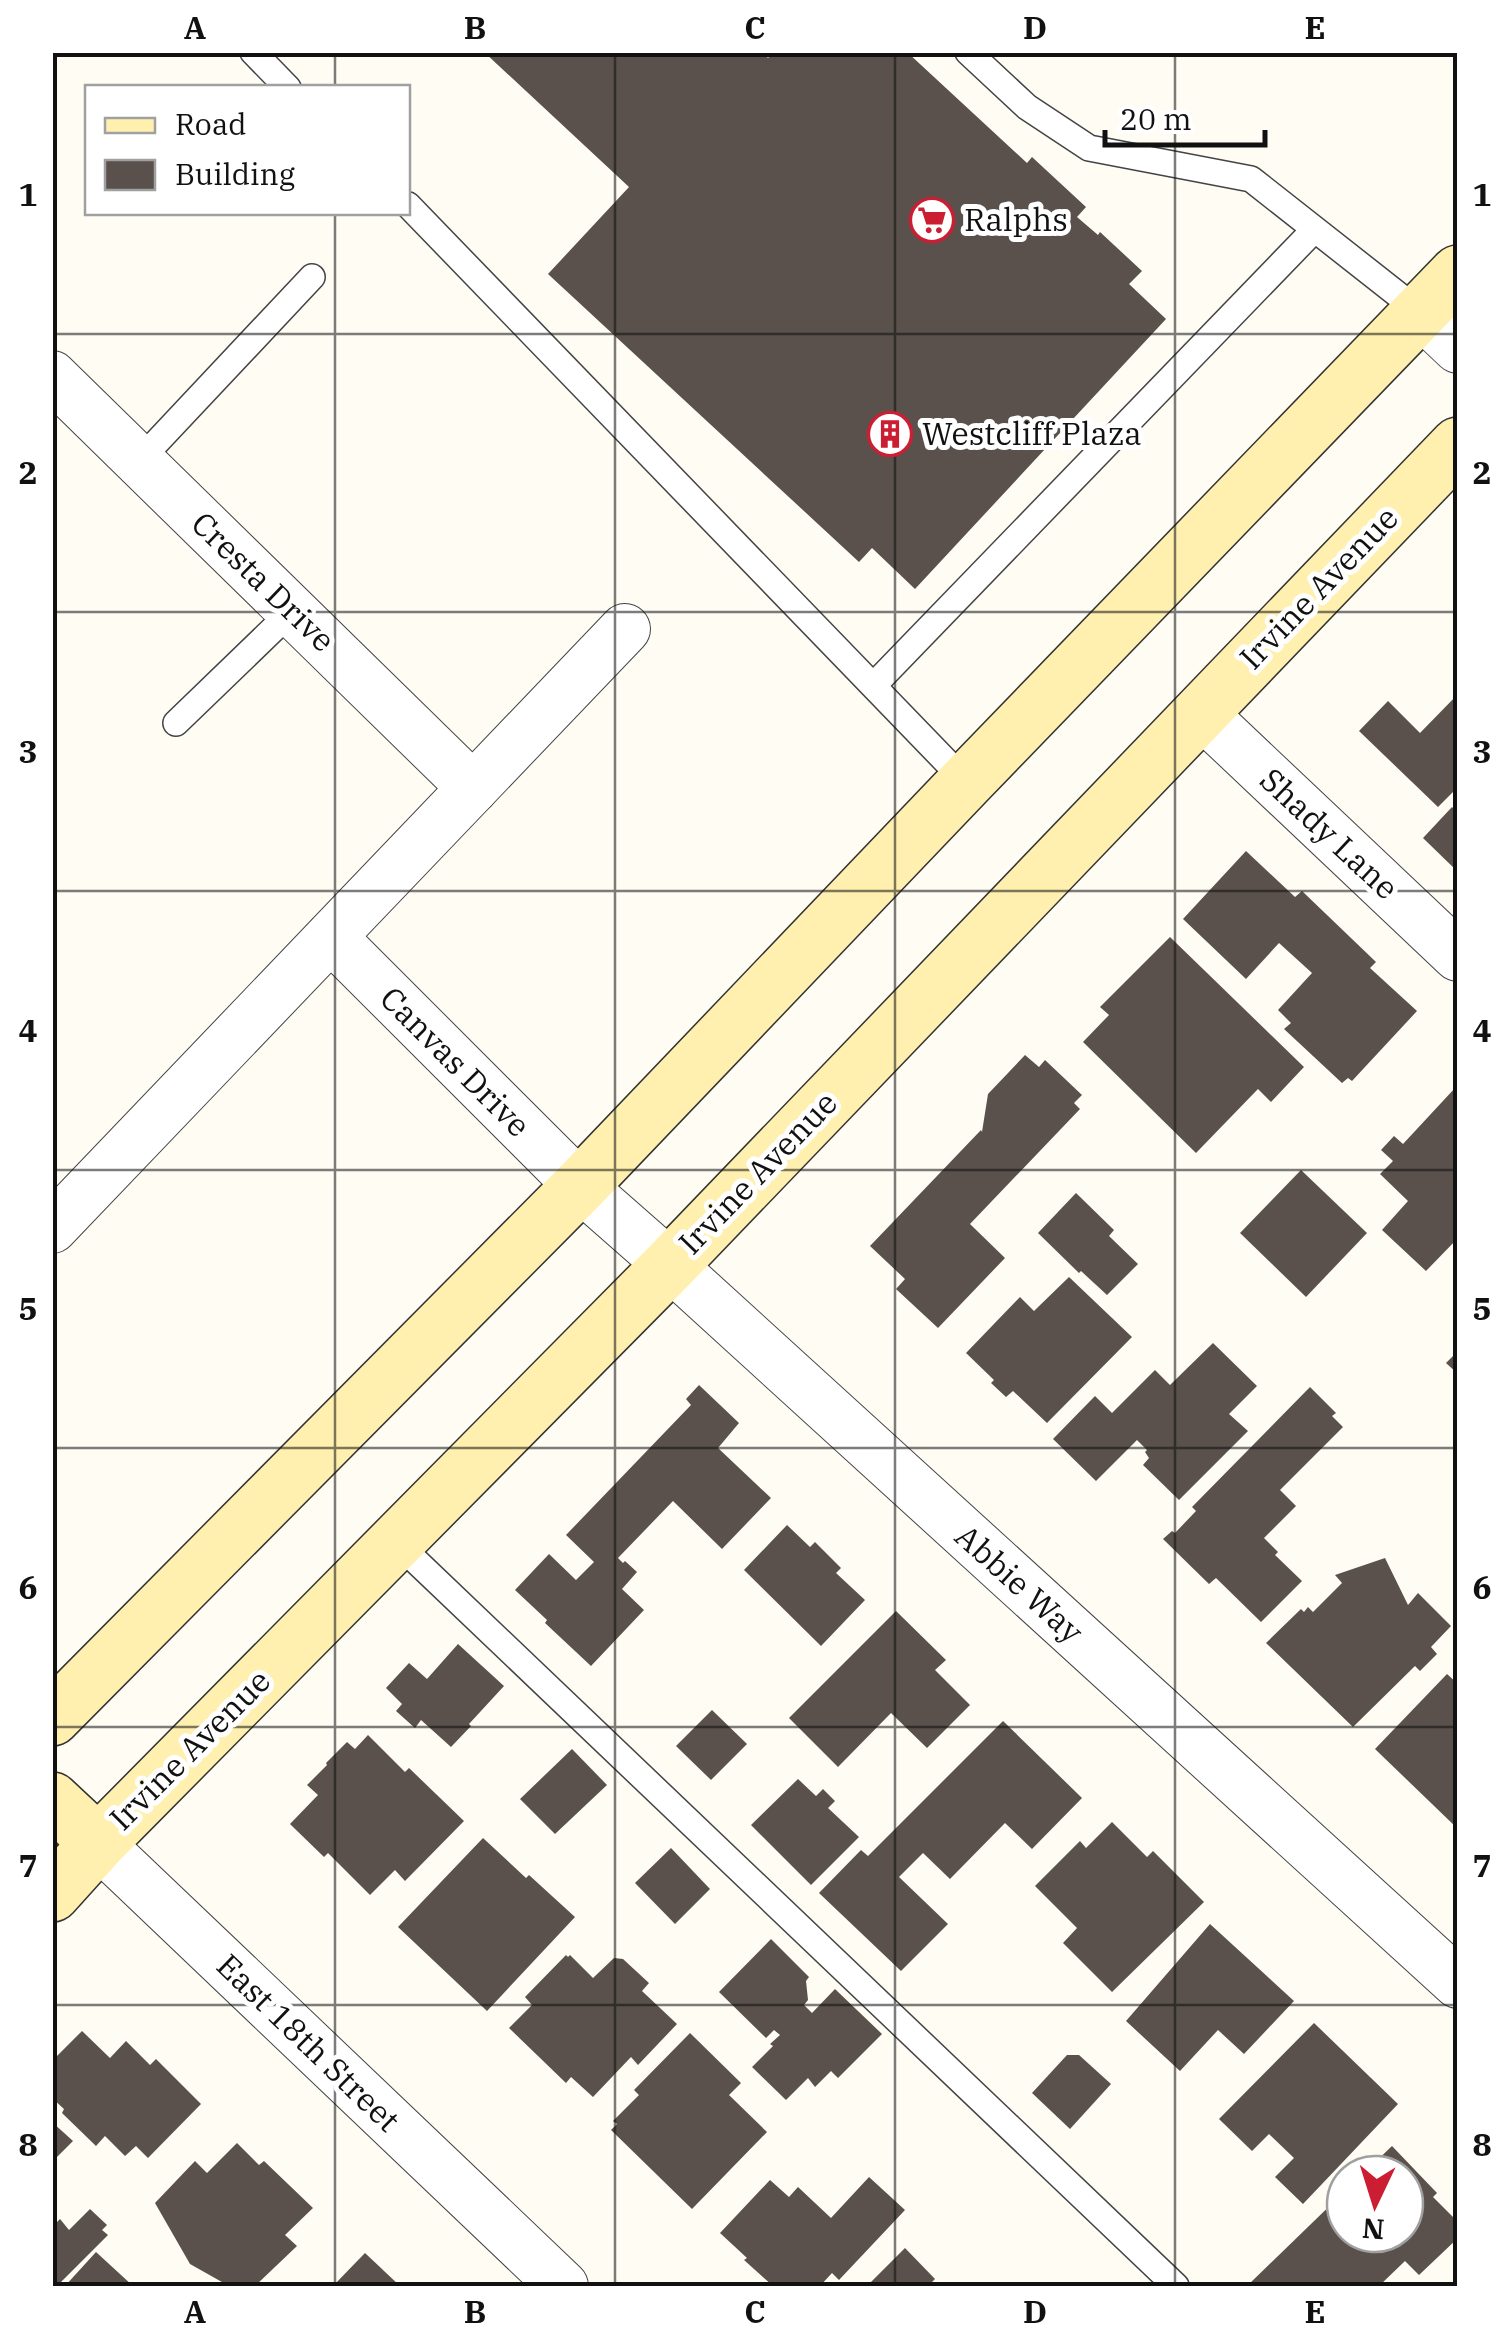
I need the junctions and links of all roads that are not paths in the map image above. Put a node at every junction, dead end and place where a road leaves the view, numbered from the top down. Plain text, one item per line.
1 (253, 52) edge
2 (968, 52) edge
3 (285, 85) edge
4 (410, 207) edge
5 (1314, 230) junction
6 (1458, 273) edge
7 (312, 277) dead end
8 (1439, 330) edge
9 (52, 376) edge
10 (1458, 445) edge
11 (139, 462) junction
12 (292, 611) junction
13 (625, 629) dead end
14 (874, 685) junction
15 (1200, 712) junction
16 (176, 723) dead end
17 (966, 782) junction
18 (473, 788) junction
19 (331, 937) junction
20 (1458, 956) edge
21 (580, 1186) junction
22 (52, 1228) edge
23 (670, 1265) junction
24 (396, 1542) junction
25 (52, 1718) edge
26 (52, 1800) edge
27 (98, 1843) junction
28 (52, 1894) edge
29 (1458, 1983) edge
30 (563, 2286) edge
31 (1176, 2286) edge

1 - 3 lane
2 - 5 lane
4 - 14 lane
5 - 8 lane
5 - 14 lane
6 - 8 main road
7 - 11 lane
8 - 17 main road
9 - 11 street, Cresta Drive
10 - 15 main road, Irvine Avenue
11 - 12 street, Cresta Drive
12 - 16 lane
12 - 18 street, Cresta Drive
13 - 18 street
14 - 17 lane
15 - 20 street, Shady Lane
15 - 23 main road, Irvine Avenue
17 - 21 main road
18 - 19 street
19 - 21 street, Canvas Drive
19 - 22 street
21 - 23 street, Abbie Way
21 - 25 main road
23 - 24 main road, Irvine Avenue
23 - 29 street, Abbie Way
24 - 27 main road, Irvine Avenue
24 - 31 lane
26 - 27 main road, East 18th Street
27 - 28 main road, Irvine Avenue
27 - 30 street, East 18th Street

